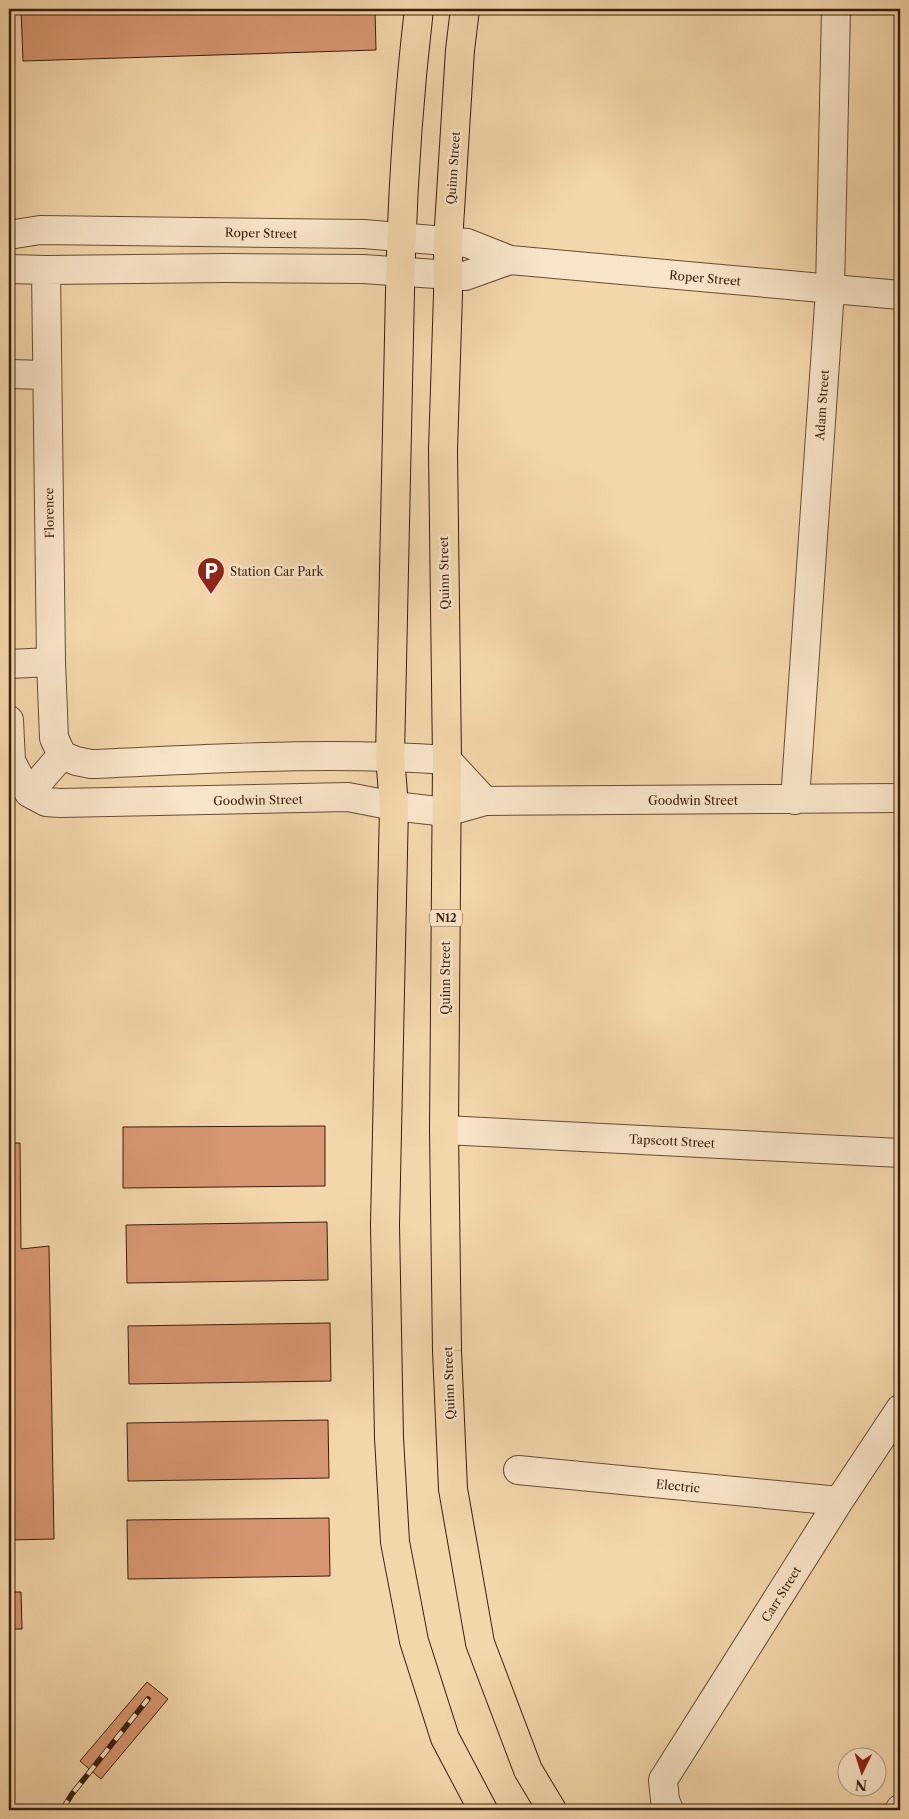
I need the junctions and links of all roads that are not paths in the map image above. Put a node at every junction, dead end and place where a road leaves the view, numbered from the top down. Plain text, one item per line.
1 (420, 9) edge
2 (465, 9) edge
3 (836, 9) edge
4 (223, 232) junction
5 (9, 235) edge
6 (402, 238) junction
7 (448, 242) junction
8 (510, 260) junction
9 (225, 268) junction
10 (9, 269) edge
11 (46, 270) junction
12 (400, 271) junction
13 (448, 274) junction
14 (830, 290) junction
15 (900, 295) edge
16 (9, 374) edge
17 (47, 375) junction
18 (51, 662) junction
19 (9, 664) edge
20 (9, 720) edge
21 (62, 754) junction
22 (390, 756) junction
23 (234, 758) junction
24 (447, 760) junction
25 (30, 793) junction
26 (900, 798) edge
27 (236, 800) junction
28 (795, 800) junction
29 (485, 801) junction
30 (394, 806) junction
31 (446, 812) junction
32 (444, 1130) junction
33 (900, 1152) edge
34 (900, 1409) edge
35 (518, 1470) dead end
36 (839, 1501) junction
37 (483, 1810) edge
38 (552, 1810) edge
39 (669, 1810) edge

1 - 6 highway
2 - 7 highway, Quinn Street / N12
3 - 14 street, Adam Street
4 - 5 street, Roper Street
4 - 6 street, Roper Street
4 - 9 street
6 - 7 street, Roper Street
6 - 12 highway
7 - 8 street, Roper Street
7 - 13 highway, Quinn Street / N12
8 - 13 street, Roper Street
8 - 14 street, Roper Street
9 - 11 street, Roper Street
9 - 12 street, Roper Street
10 - 11 street, Roper Street
11 - 17 street, Florence
12 - 13 street, Roper Street
12 - 22 highway
13 - 24 highway, Quinn Street / N12
14 - 15 street, Roper Street
14 - 28 street, Adam Street
16 - 17 street
17 - 18 street, Florence
18 - 19 street
18 - 21 street, Florence
20 - 25 street
21 - 23 street
21 - 25 street
22 - 23 street
22 - 24 street
22 - 30 highway
23 - 27 street
24 - 29 street
24 - 31 highway, Quinn Street / N12
25 - 27 street, Goodwin Street
26 - 28 street, Goodwin Street
27 - 30 street, Goodwin Street
28 - 29 street, Goodwin Street
29 - 31 street, Goodwin Street
30 - 31 street, Goodwin Street
30 - 37 highway
31 - 32 highway, Quinn Street / N12
32 - 33 street, Tapscott Street
32 - 38 highway, Quinn Street / N12
34 - 36 street, Carr Street
35 - 36 street, Electric
36 - 39 street, Carr Street

